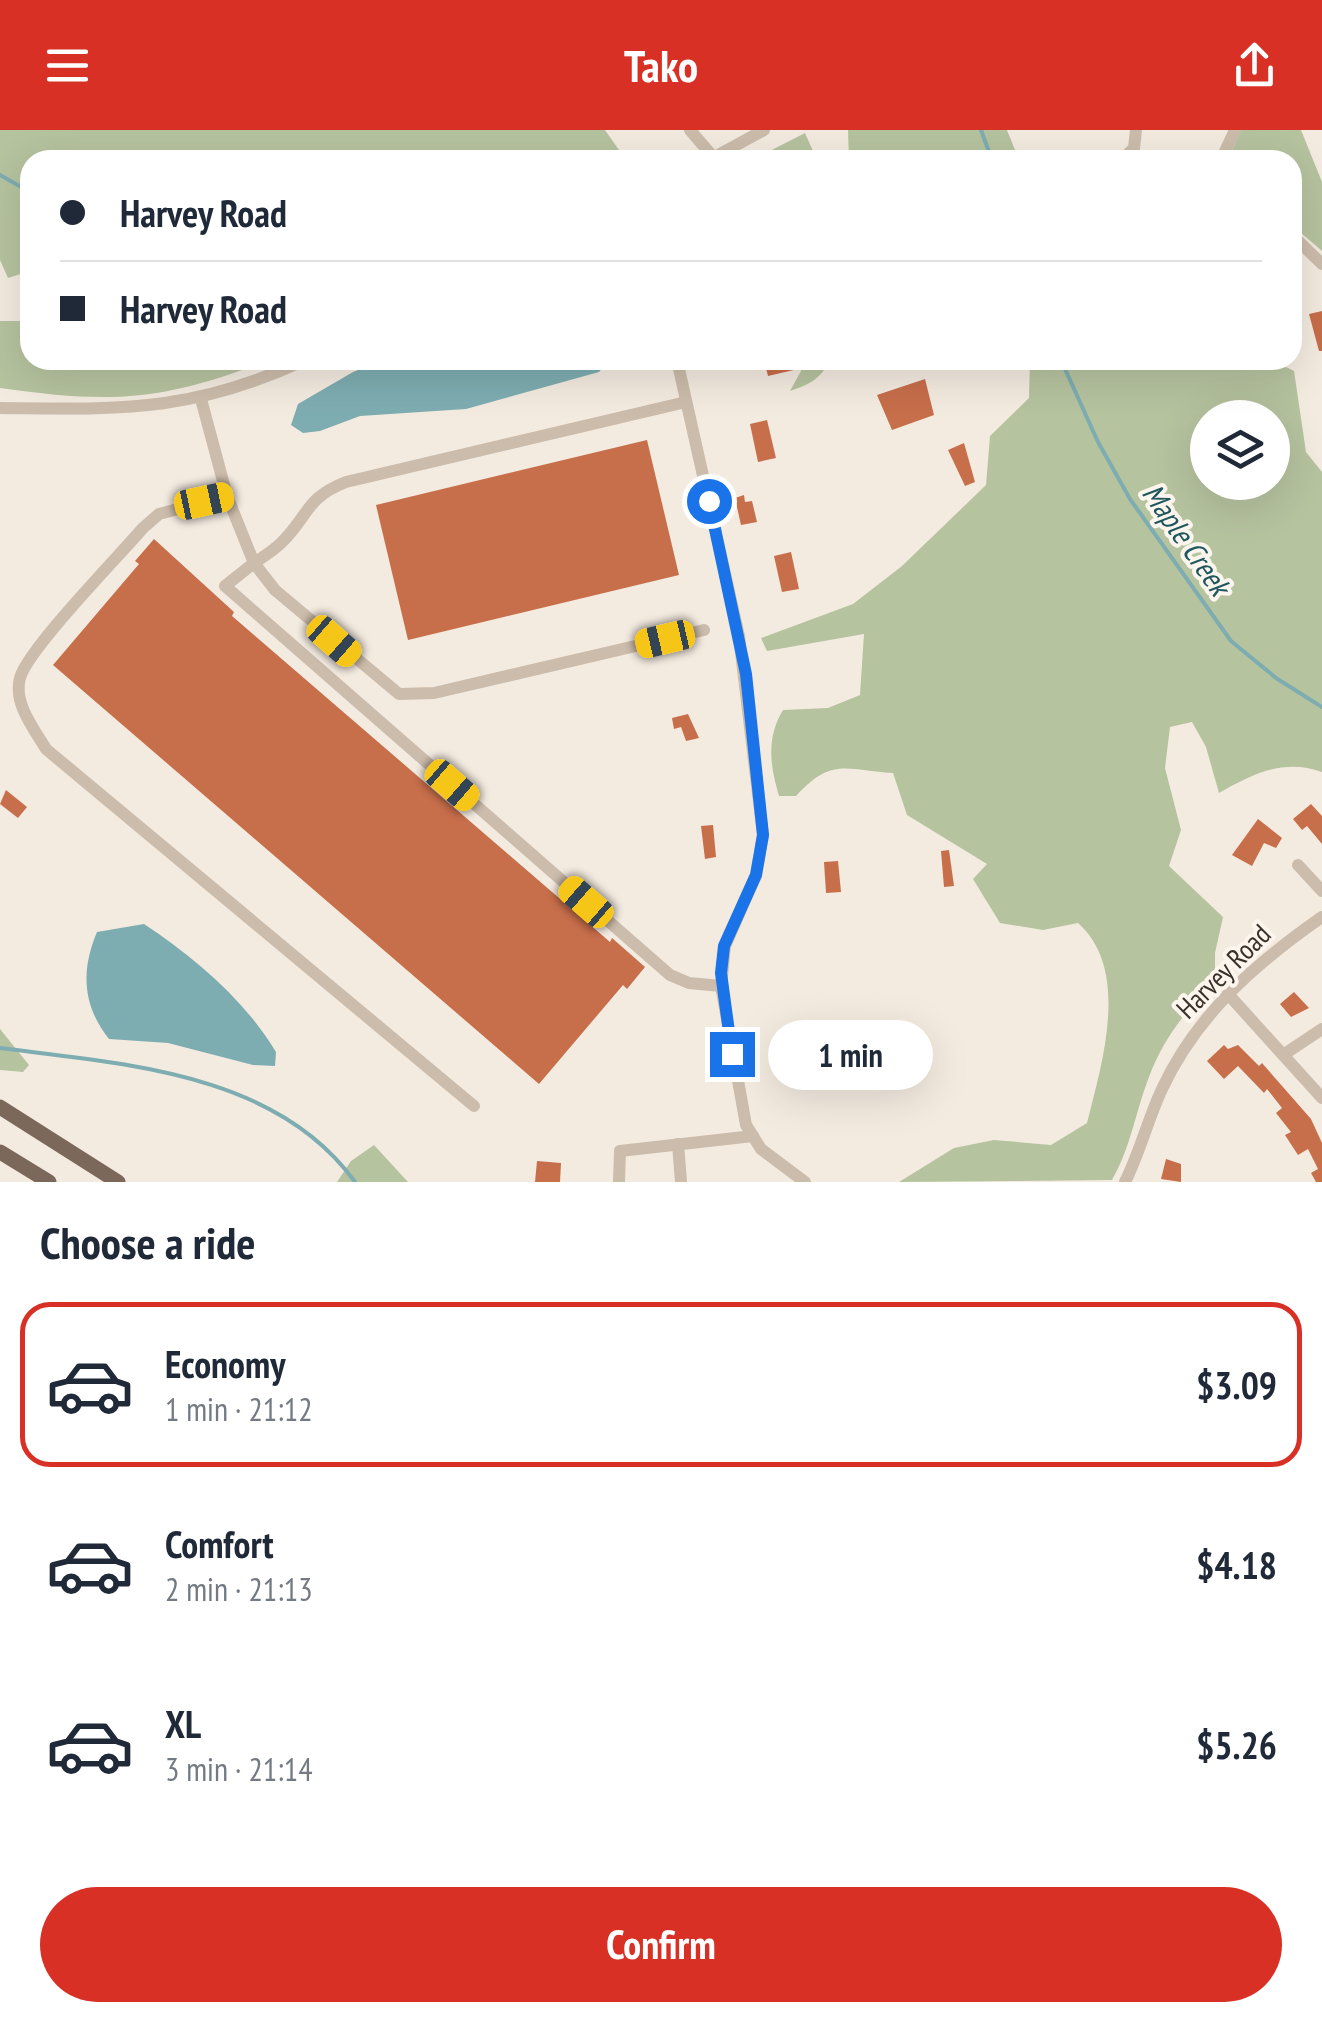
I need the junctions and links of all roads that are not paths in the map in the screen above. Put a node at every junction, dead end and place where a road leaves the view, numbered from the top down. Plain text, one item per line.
1 (764, 130) edge
2 (727, 150) edge
3 (1302, 245) edge
4 (1322, 264) edge
5 (277, 370) edge
6 (679, 370) edge
7 (200, 399) junction
8 (686, 402) junction
9 (0, 408) edge
10 (227, 496) junction
11 (254, 563) junction
12 (704, 630) dead end
13 (1298, 864) dead end
14 (1322, 891) edge
15 (1322, 917) edge
16 (722, 986) junction
17 (1228, 994) junction
18 (1322, 1030) edge
19 (1286, 1053) junction
20 (1322, 1098) edge
21 (474, 1106) dead end
22 (0, 1107) edge
23 (753, 1136) junction
24 (678, 1144) junction
25 (0, 1152) edge
26 (49, 1182) edge
27 (118, 1182) edge
28 (619, 1182) edge
29 (681, 1182) edge
30 (804, 1182) edge
31 (1126, 1182) edge

1 - 2 street
3 - 4 street
5 - 7 street
6 - 8 street
7 - 9 street
7 - 10 street
8 - 11 street
8 - 16 street
10 - 11 street
10 - 21 street
11 - 12 street
11 - 16 street
13 - 14 street
15 - 17 street, Harvey Road
16 - 23 street
17 - 19 street
17 - 31 street, Harvey Road
18 - 19 street
19 - 20 street
22 - 27 main road
23 - 24 street
23 - 30 street
24 - 28 street
24 - 29 street
25 - 26 main road

